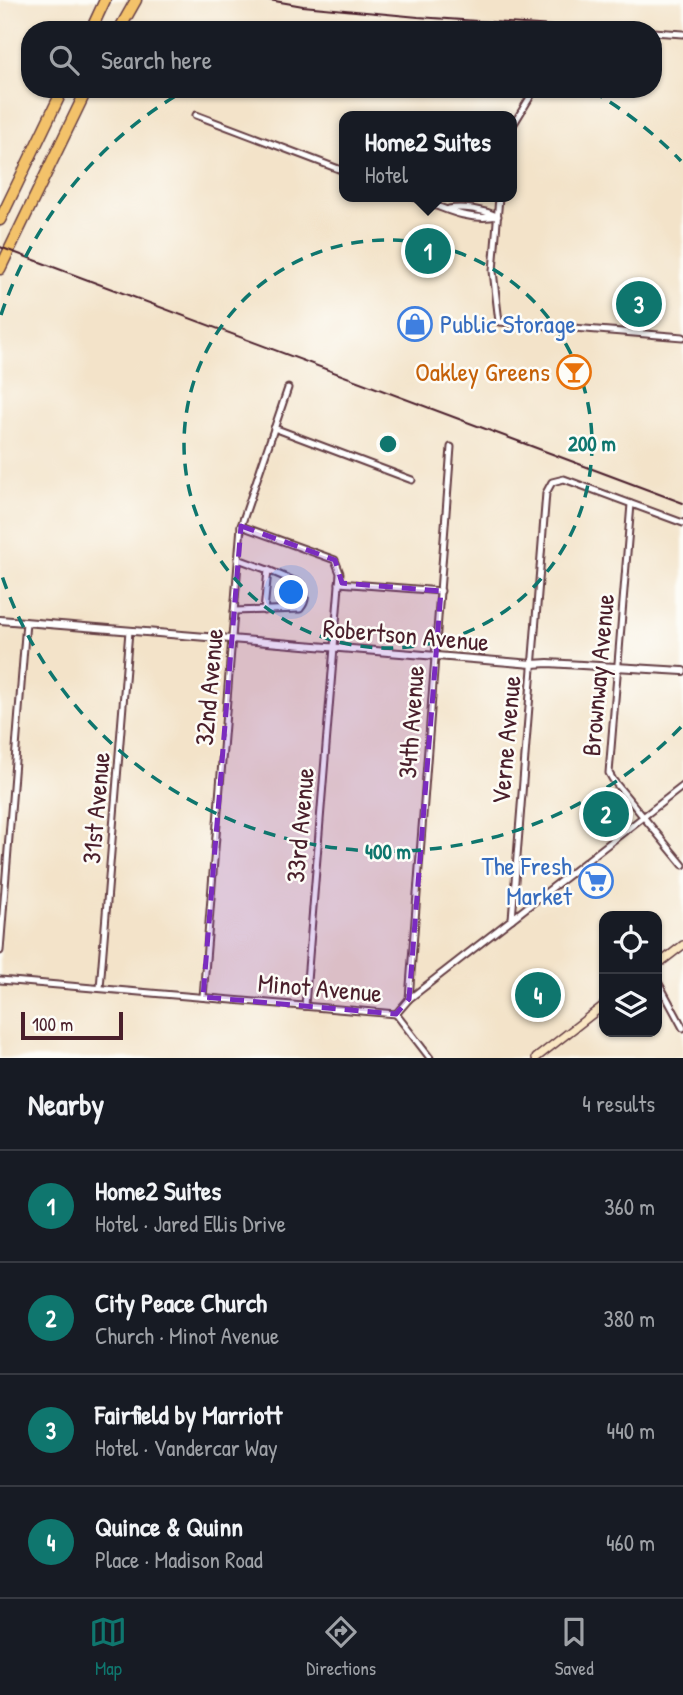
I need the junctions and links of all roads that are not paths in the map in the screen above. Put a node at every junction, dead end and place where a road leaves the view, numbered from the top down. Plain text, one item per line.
1 (105, 0) edge
2 (136, 0) edge
3 (95, 21) edge
4 (124, 21) edge
5 (662, 33) edge
6 (683, 34) edge
7 (59, 98) edge
8 (83, 98) edge
9 (530, 98) edge
10 (196, 115) dead end
11 (517, 119) edge
12 (339, 169) edge
13 (429, 202) edge
14 (499, 202) edge
15 (498, 216) junction
16 (0, 220) edge
17 (0, 269) edge
18 (683, 337) edge
19 (288, 388) dead end
20 (274, 428) junction
21 (452, 447) dead end
22 (412, 480) dead end
23 (631, 504) junction
24 (683, 523) edge
25 (241, 526) junction
26 (238, 559) junction
27 (268, 570) junction
28 (340, 583) junction
29 (441, 591) junction
30 (234, 611) junction
31 (264, 611) junction
32 (0, 620) edge
33 (26, 622) junction
34 (129, 631) junction
35 (232, 640) junction
36 (333, 648) junction
37 (435, 657) junction
38 (532, 664) junction
39 (618, 668) junction
40 (683, 671) edge
41 (683, 786) edge
42 (644, 817) junction
43 (683, 865) edge
44 (512, 919) junction
45 (683, 945) edge
46 (0, 951) edge
47 (662, 961) edge
48 (0, 980) edge
49 (100, 988) junction
50 (662, 989) edge
51 (203, 997) junction
52 (409, 999) junction
53 (305, 1006) junction
54 (599, 1009) edge
55 (396, 1014) junction
56 (683, 1028) edge
57 (430, 1058) edge
58 (536, 1058) edge

1 - 3 highway
2 - 4 highway
5 - 6 street
7 - 16 highway
8 - 17 highway
9 - 11 street
10 - 12 street
13 - 15 street
14 - 15 street
15 - 18 street
19 - 20 street, 32nd Avenue
20 - 22 street
20 - 25 street, 32nd Avenue
21 - 29 street, 34th Avenue
23 - 24 street
23 - 38 street, Verne Avenue
23 - 39 street, Brownway Avenue
25 - 26 street, 32nd Avenue
25 - 28 street
26 - 27 street
26 - 30 street, 32nd Avenue
27 - 31 street
27 - 31 street
28 - 29 street
28 - 36 street, 33rd Avenue
29 - 37 street, 34th Avenue
30 - 31 street
30 - 35 street, 32nd Avenue
32 - 33 street, Robertson Avenue
33 - 34 street, Robertson Avenue
33 - 46 street
34 - 35 street, Robertson Avenue
34 - 49 street, 31st Avenue
35 - 36 street, Robertson Avenue
35 - 51 street, 32nd Avenue
36 - 37 street, Robertson Avenue
36 - 53 street, 33rd Avenue
37 - 38 street, Robertson Avenue
37 - 52 street, 34th Avenue
38 - 39 street, Robertson Avenue
38 - 44 street, Verne Avenue
39 - 40 street, Robertson Avenue
39 - 42 street, Brownway Avenue
41 - 42 street, Minot Avenue
42 - 43 street, Brownway Avenue
42 - 44 street, Minot Avenue
44 - 52 street, Minot Avenue
45 - 47 main road
48 - 49 street, Minot Avenue
49 - 51 street, Minot Avenue
50 - 56 street
51 - 53 street, Minot Avenue
52 - 55 street, Minot Avenue
53 - 55 street, Minot Avenue
54 - 58 main road
55 - 57 street

